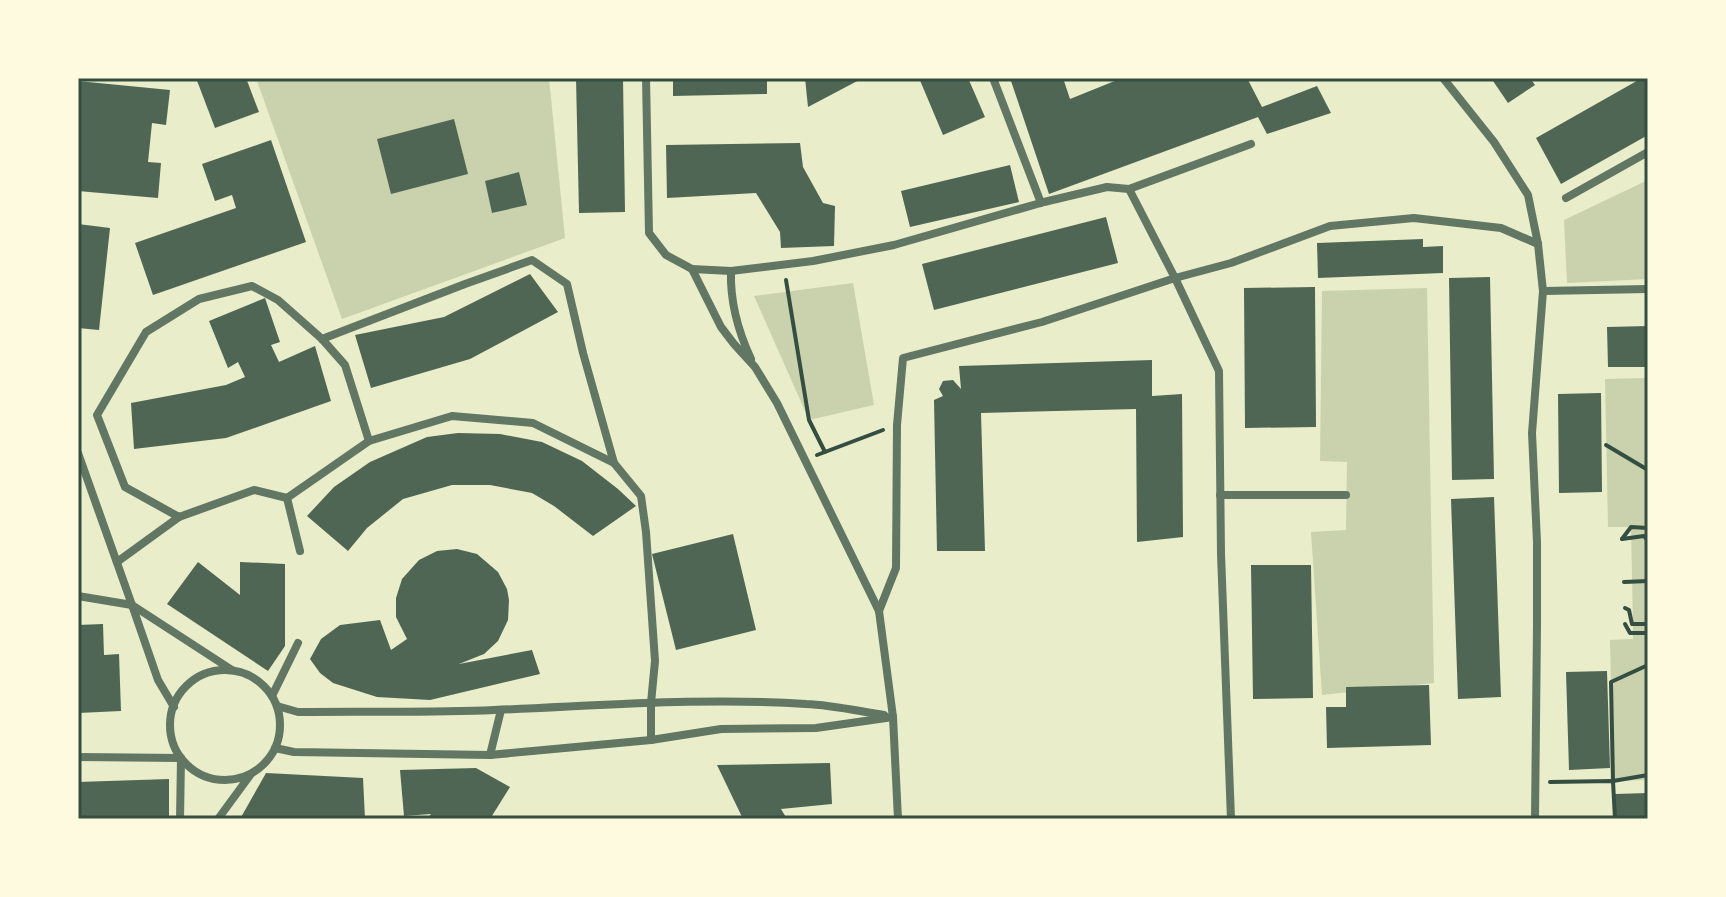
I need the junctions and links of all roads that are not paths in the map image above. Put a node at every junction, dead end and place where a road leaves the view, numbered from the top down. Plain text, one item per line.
1 (646, 78) edge
2 (993, 78) edge
3 (1443, 78) edge
4 (1251, 144) dead end
5 (1648, 152) edge
6 (1129, 189) junction
7 (1566, 198) dead end
8 (1041, 203) junction
9 (1538, 244) junction
10 (692, 269) junction
11 (731, 271) junction
12 (1175, 278) junction
13 (1648, 289) edge
14 (1543, 291) junction
15 (322, 339) junction
16 (755, 367) junction
17 (369, 441) junction
18 (78, 453) edge
19 (614, 463) junction
20 (1220, 495) junction
21 (1346, 495) dead end
22 (287, 498) junction
23 (179, 517) junction
24 (300, 551) dead end
25 (117, 562) junction
26 (78, 596) edge
27 (132, 605) junction
28 (879, 611) junction
29 (298, 643) dead end
30 (232, 670) junction
31 (272, 696) junction
32 (651, 703) junction
33 (277, 706) junction
34 (174, 707) junction
35 (501, 710) junction
36 (893, 717) junction
37 (651, 740) junction
38 (275, 748) junction
39 (490, 755) junction
40 (78, 757) edge
41 (181, 758) junction
42 (251, 773) junction
43 (180, 819) edge
44 (218, 819) edge
45 (898, 819) edge
46 (1231, 819) edge
47 (1535, 819) edge

1 - 10 street
2 - 8 street
3 - 9 street
4 - 6 street
5 - 7 street
6 - 8 street
6 - 12 street
8 - 11 street
9 - 12 street
9 - 14 street
10 - 11 street
10 - 16 street
11 - 16 street
12 - 20 street
12 - 28 street
13 - 14 street
14 - 47 street
15 - 17 street
15 - 19 street
15 - 23 street
16 - 28 street
17 - 19 street
17 - 22 street
18 - 25 street
19 - 32 street
20 - 21 street
20 - 46 street
22 - 23 street
22 - 24 street
23 - 25 street
25 - 27 street
26 - 27 street
27 - 30 street
27 - 34 street
28 - 36 street
29 - 31 street
30 - 31 street
30 - 34 street
31 - 33 street
32 - 35 street
32 - 36 street
32 - 37 street
33 - 35 street
33 - 38 street
34 - 41 street
35 - 39 street
36 - 37 street
36 - 45 street
37 - 39 street
38 - 39 street
38 - 42 street
40 - 41 street
41 - 42 street
41 - 43 street
42 - 44 street

